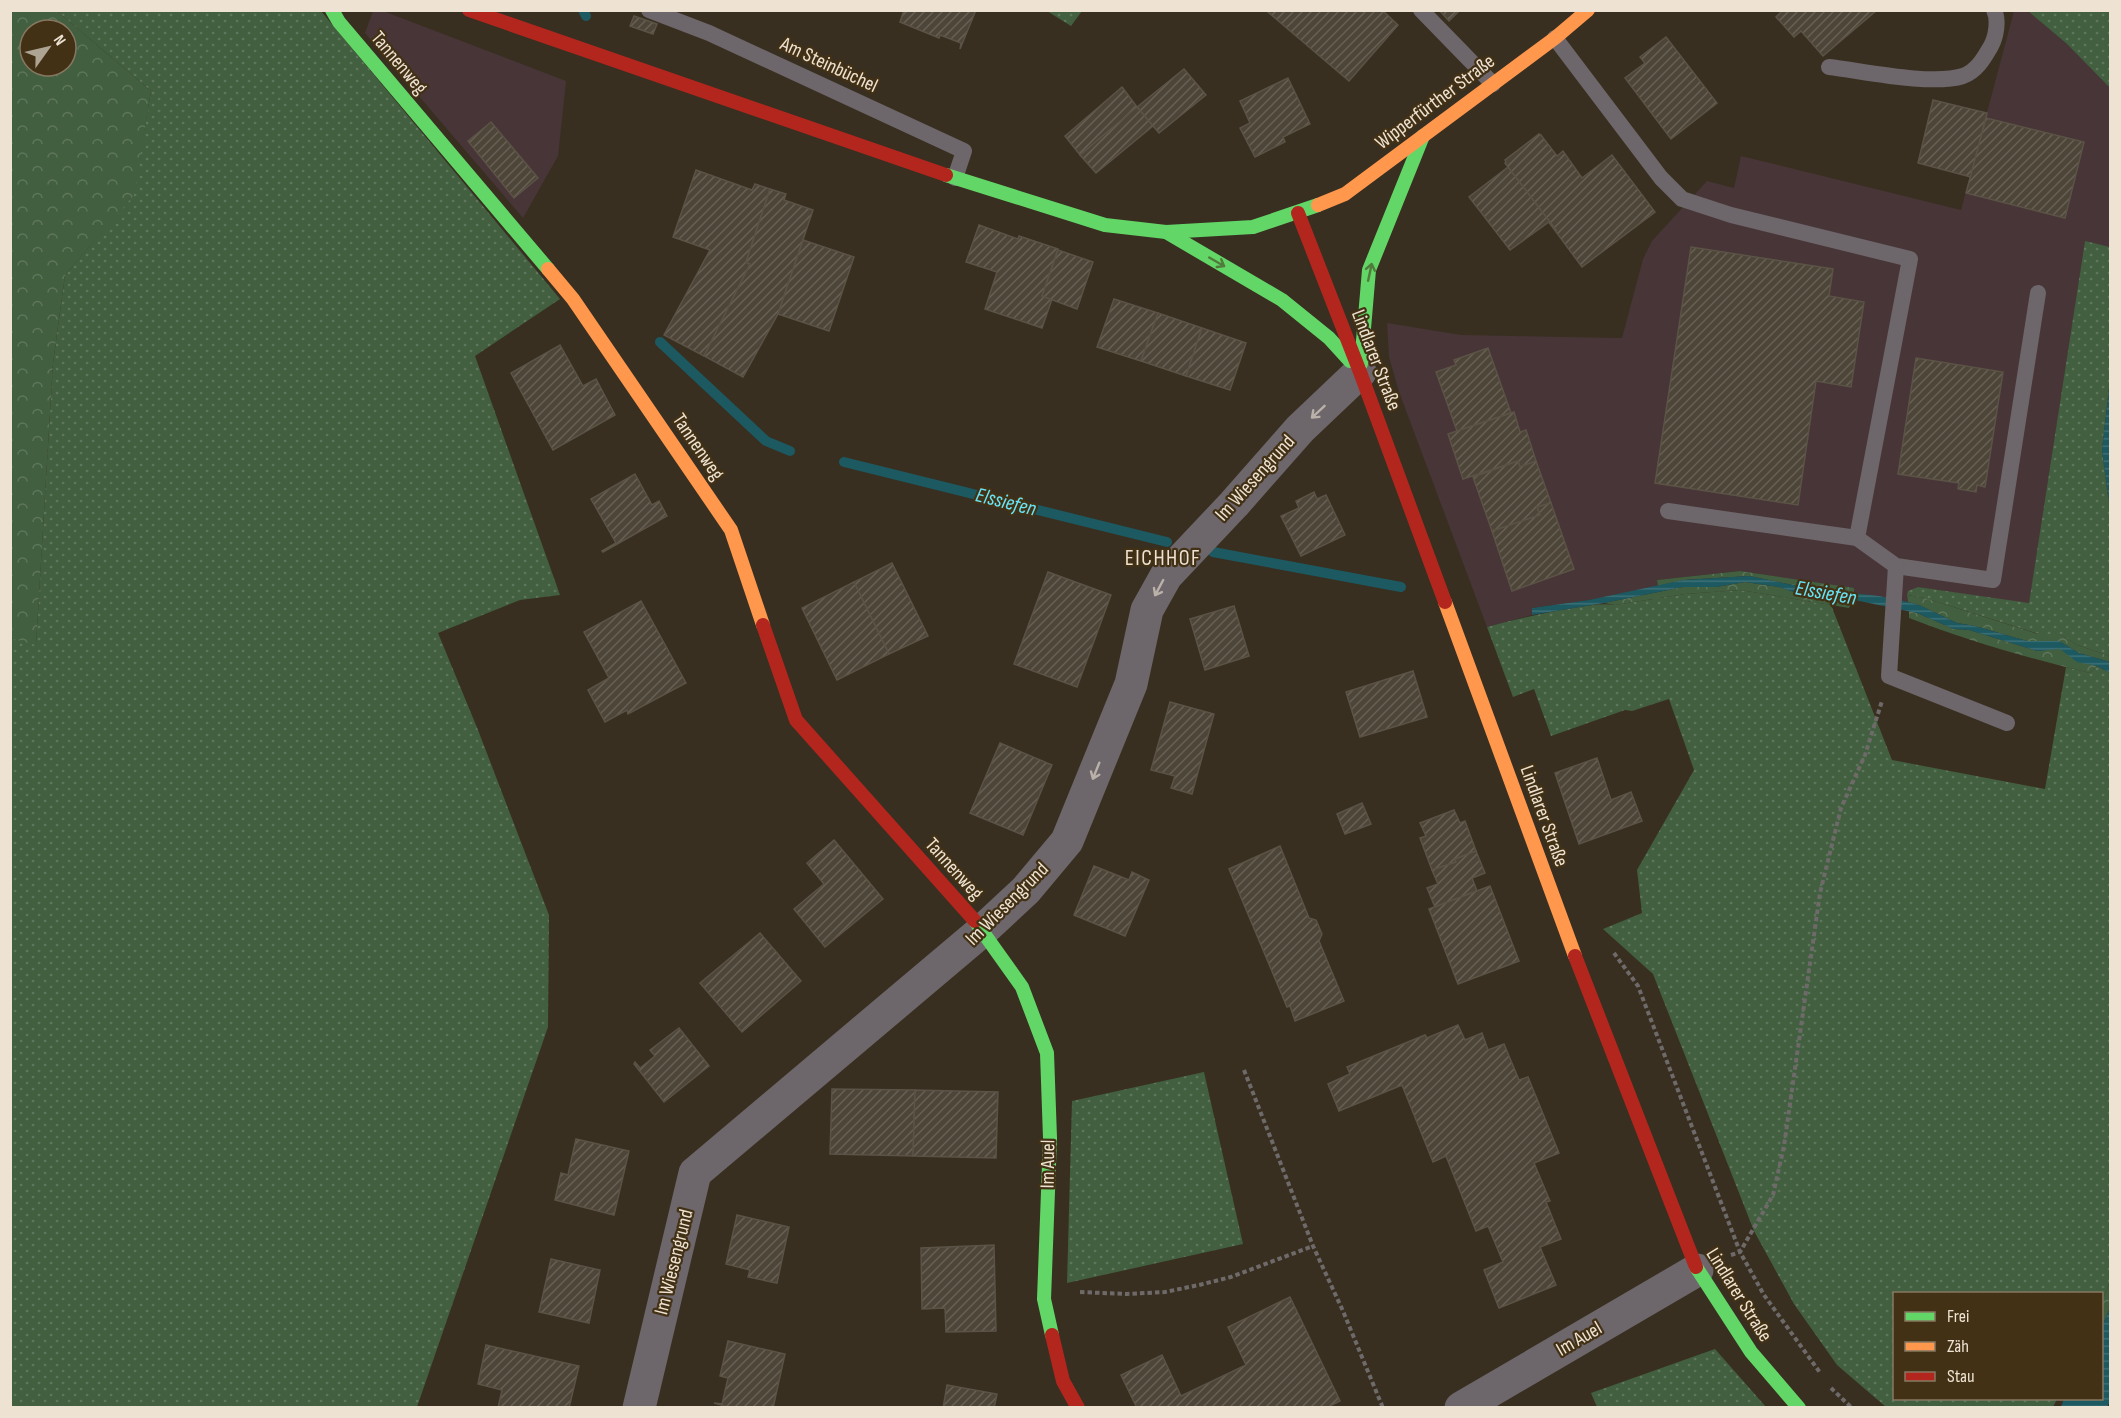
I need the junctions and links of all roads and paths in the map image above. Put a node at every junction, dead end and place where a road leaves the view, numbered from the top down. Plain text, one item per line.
1 (332, 10) edge
2 (469, 10) edge
3 (649, 10) edge
4 (1421, 10) edge
5 (1588, 10) edge
6 (1994, 10) edge
7 (1555, 38) junction
8 (1829, 67) dead end
9 (1493, 84) junction
10 (1424, 135) junction
11 (955, 178) junction
12 (1298, 213) junction
13 (1166, 232) junction
14 (2038, 293) dead end
15 (1360, 372) junction
16 (1668, 511) dead end
17 (1857, 538) junction
18 (1896, 566) junction
19 (1889, 676) junction
20 (2007, 723) dead end
21 (983, 930) junction
22 (1569, 940) junction
23 (1244, 1070) dead end
24 (1313, 1246) junction
25 (1740, 1251) junction
26 (1697, 1270) junction
27 (1044, 1299) junction
28 (639, 1407) edge
29 (1078, 1407) edge
30 (1383, 1407) edge
31 (1461, 1407) edge
32 (1799, 1407) edge
33 (1852, 1407) edge

1 - 21 main road, Tannenweg
2 - 11 main road
3 - 11 lane, Am Steinbüchel
4 - 9 lane
5 - 7 main road, Wipperfürther Straße
6 - 8 lane
7 - 9 main road, Wipperfürther Straße
7 - 17 lane
9 - 10 main road, Wipperfürther Straße
10 - 12 main road, Wipperfürther Straße
15 -> 10 main road
11 - 13 main road
12 - 13 main road, Wipperfürther Straße
12 - 15 main road, Lindlarer Straße
13 -> 15 main road
14 - 18 lane
15 -> 21 street, Im Wiesengrund
15 - 22 main road, Lindlarer Straße
16 - 17 lane
17 - 18 lane
18 - 19 lane
19 - 20 lane
19 - 25 path
21 - 27 main road, Im Auel
21 - 28 street, Im Wiesengrund
22 - 25 path
22 - 26 main road, Lindlarer Straße
23 - 24 path
24 - 27 path
24 - 30 path
25 - 33 path
26 - 31 street, Im Auel
26 - 32 main road, Lindlarer Straße
27 - 29 main road, Im Auel

